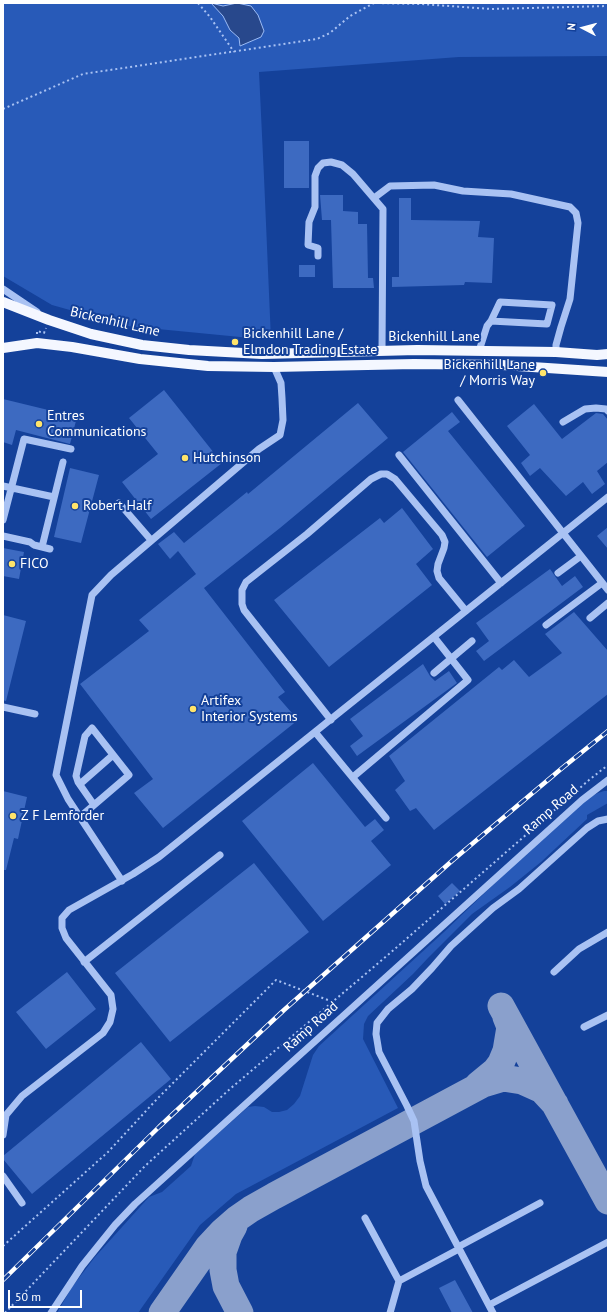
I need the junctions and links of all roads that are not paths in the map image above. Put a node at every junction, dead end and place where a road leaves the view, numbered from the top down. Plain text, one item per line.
1 (374, 198) junction
2 (318, 256) dead end
3 (3, 289) edge
4 (3, 302) edge
5 (49, 320) junction
6 (491, 321) junction
7 (3, 348) edge
8 (382, 351) junction
9 (479, 351) junction
10 (556, 352) junction
11 (608, 354) edge
12 (274, 367) junction
13 (608, 372) edge
14 (458, 400) dead end
15 (608, 411) edge
16 (563, 422) dead end
17 (71, 449) dead end
18 (398, 455) dead end
19 (62, 462) dead end
20 (3, 486) edge
21 (12, 488) junction
22 (54, 497) junction
23 (608, 497) edge
24 (119, 503) dead end
25 (3, 520) edge
26 (563, 534) junction
27 (3, 536) edge
28 (151, 540) junction
29 (42, 547) junction
30 (50, 549) dead end
31 (581, 556) junction
32 (558, 573) dead end
33 (501, 583) junction
34 (602, 583) junction
35 (608, 590) edge
36 (608, 602) edge
37 (466, 611) junction
38 (590, 618) dead end
39 (546, 626) dead end
40 (434, 637) junction
41 (472, 641) dead end
42 (451, 658) junction
43 (434, 673) dead end
44 (3, 707) edge
45 (35, 714) dead end
46 (330, 720) junction
47 (316, 732) junction
48 (113, 755) junction
49 (353, 777) junction
50 (608, 780) edge
51 (80, 784) junction
52 (94, 805) junction
53 (80, 817) junction
54 (386, 818) dead end
55 (608, 819) edge
56 (220, 855) dead end
57 (122, 880) junction
58 (608, 932) edge
59 (84, 962) junction
60 (554, 972) dead end
61 (608, 1015) edge
62 (584, 1027) dead end
63 (3, 1135) edge
64 (3, 1176) edge
65 (22, 1203) dead end
66 (540, 1203) dead end
67 (365, 1218) dead end
68 (608, 1242) edge
69 (458, 1248) junction
70 (399, 1281) junction
71 (489, 1305) junction
72 (51, 1313) edge
73 (390, 1313) edge
74 (493, 1313) edge

1 - 2 lane
1 - 8 lane
1 - 10 lane
3 - 5 lane
4 - 5 main road, Bickenhill Lane
5 - 8 main road, Bickenhill Lane
6 - 6 lane
6 - 9 lane
7 - 12 main road, Bickenhill Lane
8 - 9 main road, Bickenhill Lane
9 - 10 main road, Bickenhill Lane
10 - 11 main road, Bickenhill Lane
12 - 13 main road, Bickenhill Lane
12 - 28 lane
14 - 26 lane
15 - 16 lane
17 - 21 lane
18 - 33 lane
19 - 22 lane
20 - 21 lane
21 - 22 lane
21 - 25 lane
22 - 29 lane
23 - 26 lane
24 - 28 lane
26 - 31 lane
26 - 33 lane
27 - 29 lane
28 - 53 lane
29 - 30 lane
31 - 32 lane
31 - 34 lane
33 - 37 lane
34 - 35 lane
34 - 39 lane
36 - 38 lane
37 - 40 lane
37 - 46 lane
40 - 42 lane
40 - 46 lane
41 - 42 lane
42 - 43 lane
42 - 49 lane
44 - 45 lane
46 - 47 lane
47 - 49 lane
47 - 57 lane
48 - 51 lane
48 - 51 lane
48 - 52 lane
49 - 54 lane
50 - 72 lane, Ramp Road
51 - 52 lane
52 - 53 lane
53 - 57 lane
55 - 69 lane
56 - 59 lane
57 - 59 lane
58 - 60 lane
59 - 63 lane
61 - 62 lane
64 - 65 lane
66 - 69 lane
67 - 70 lane
68 - 71 lane
69 - 70 lane
69 - 71 lane
70 - 73 lane
71 - 74 lane

